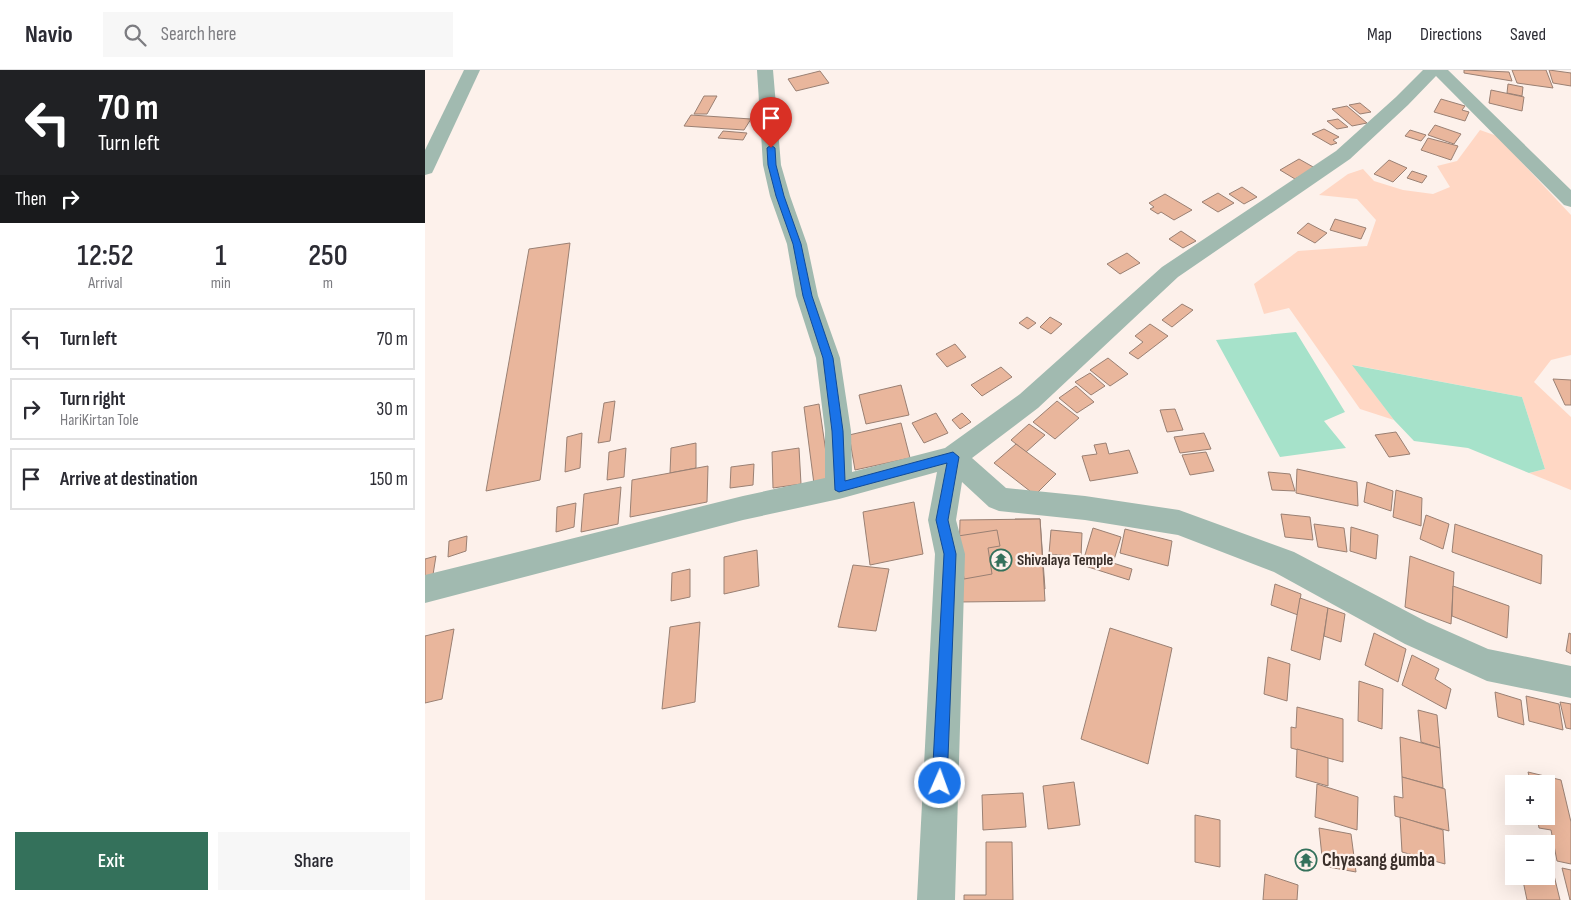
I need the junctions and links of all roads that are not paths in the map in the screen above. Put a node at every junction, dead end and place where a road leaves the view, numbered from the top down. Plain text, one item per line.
1 (473, 70) edge
2 (765, 70) edge
3 (1431, 70) edge
4 (1439, 70) edge
5 (425, 169) edge
6 (1571, 201) edge
7 (953, 457) junction
8 (839, 487) junction
9 (425, 589) edge
10 (1571, 682) edge
11 (935, 900) edge

1 - 5 street
2 - 8 street
3 - 7 street
4 - 6 street
7 - 8 street
7 - 10 street
7 - 11 street
8 - 9 street

